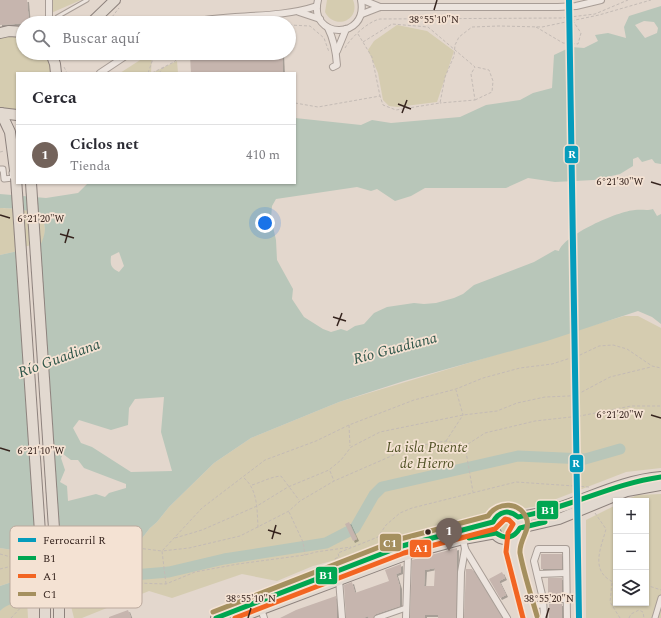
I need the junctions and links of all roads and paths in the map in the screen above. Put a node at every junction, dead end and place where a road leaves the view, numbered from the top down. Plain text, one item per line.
1 (49, 0) edge
2 (87, 0) edge
3 (362, 0) edge
4 (601, 0) edge
5 (628, 0) edge
6 (651, 0) edge
7 (317, 3) edge
8 (117, 4) edge
9 (380, 7) junction
10 (299, 12) junction
11 (362, 14) junction
12 (50, 16) edge
13 (59, 16) edge
14 (101, 16) edge
15 (112, 16) edge
16 (245, 16) edge
17 (320, 19) junction
18 (573, 21) junction
19 (296, 25) edge
20 (535, 26) junction
21 (328, 28) junction
22 (346, 29) junction
23 (16, 32) edge
24 (0, 33) edge
25 (358, 34) junction
26 (363, 42) junction
27 (454, 51) junction
28 (336, 52) junction
29 (55, 60) edge
30 (120, 60) edge
31 (153, 60) edge
32 (176, 60) edge
33 (164, 66) junction
34 (333, 67) dead end
35 (474, 67) junction
36 (57, 72) edge
37 (102, 72) edge
38 (148, 72) edge
39 (154, 72) edge
40 (160, 72) edge
41 (380, 96) junction
42 (475, 100) junction
43 (296, 103) edge
44 (440, 103) junction
45 (0, 115) edge
46 (16, 115) edge
47 (16, 118) edge
48 (16, 151) edge
49 (0, 169) edge
50 (16, 178) edge
51 (16, 184) edge
52 (31, 184) edge
53 (652, 366) junction
54 (661, 368) edge
55 (456, 389) junction
56 (661, 406) edge
57 (463, 415) junction
58 (349, 424) junction
59 (446, 442) junction
60 (465, 446) junction
61 (350, 447) junction
62 (329, 470) junction
63 (661, 477) edge
64 (243, 478) junction
65 (334, 481) junction
66 (252, 485) junction
67 (661, 485) edge
68 (288, 487) junction
69 (596, 488) dead end
70 (473, 492) junction
71 (300, 501) junction
72 (592, 505) junction
73 (257, 506) junction
74 (289, 511) junction
75 (518, 517) junction
76 (493, 522) junction
77 (40, 526) edge
78 (54, 526) edge
79 (258, 528) junction
80 (518, 531) junction
81 (500, 536) junction
82 (175, 538) junction
83 (464, 544) junction
84 (351, 547) junction
85 (142, 549) edge
86 (162, 551) junction
87 (513, 552) junction
88 (0, 554) edge
89 (408, 554) junction
90 (305, 555) junction
91 (10, 556) edge
92 (329, 565) dead end
93 (10, 566) edge
94 (0, 569) edge
95 (566, 573) junction
96 (538, 574) junction
97 (339, 579) junction
98 (612, 582) joint
99 (142, 583) edge
100 (166, 584) junction
101 (649, 585) edge
102 (661, 590) edge
103 (661, 598) edge
104 (566, 599) junction
105 (543, 602) junction
106 (527, 607) junction
107 (406, 608) junction
108 (263, 613) edge
109 (216, 618) edge
110 (238, 618) edge
111 (342, 618) edge
112 (377, 618) edge
113 (406, 618) edge
114 (460, 618) edge
115 (507, 618) edge
116 (530, 618) edge
117 (544, 618) edge
118 (567, 618) edge
119 (620, 618) edge
120 (629, 618) edge
121 (644, 618) edge
122 (655, 618) edge

1 - 12 street
2 - 13 lane
3 - 9 street
3 - 11 street
4 - 9 street
5 - 25 path
6 - 18 path
7 - 10 street
7 - 17 street
8 - 14 main road
8 - 15 path
9 - 11 street
10 - 16 street
10 - 17 street
11 - 22 street
17 - 21 street
18 - 20 path
18 - 20 path
19 - 28 path
20 - 27 path
21 - 22 street
21 - 28 street
22 - 28 street
23 - 24 main road
25 - 26 path
25 - 28 path
26 - 27 path
26 - 41 path
27 - 35 path
27 - 44 path
28 - 34 street
29 - 36 main road
30 - 37 street
31 - 38 path
32 - 33 path
33 - 39 path
33 - 40 path
35 - 42 path
35 - 42 path
41 - 43 path
41 - 44 path
42 - 44 path
45 - 46 main road
45 - 49 street
45 - 50 main road, bridge
47 - 48 street
51 - 77 main road, bridge
52 - 78 main road, bridge
53 - 54 path
53 - 55 path
53 - 57 path
55 - 57 path
55 - 58 path
56 - 60 path
57 - 59 path
57 - 61 path
58 - 61 path
58 - 64 path
59 - 60 path
59 - 65 path
60 - 70 path
61 - 62 path
62 - 65 path
62 - 68 path
63 - 75 main road
64 - 66 path
64 - 82 path
65 - 71 path
66 - 68 path
66 - 73 path
67 - 72 main road
68 - 71 path
68 - 73 path
69 - 70 path
70 - 84 path
71 - 74 path
72 - 80 main road
72 - 98 path
73 - 79 path
73 - 82 path
74 - 79 path
74 - 90 path
75 - 76 main road
75 - 80 main road
76 - 81 main road
76 - 109 main road
79 - 86 path
80 - 81 main road
80 - 87 main road
81 - 83 main road
81 - 87 main road
82 - 86 path
83 - 89 main road
83 - 114 street
83 - 115 street
84 - 90 path
84 - 92 path
85 - 86 path
86 - 100 path
87 - 106 main road
88 - 91 path
89 - 97 main road
89 - 107 street
90 - 100 path
93 - 94 path
95 - 96 street
95 - 96 street
95 - 104 street
96 - 105 street
97 - 108 main road
97 - 111 street
98 - 119 path
99 - 100 path
101 - 102 path
103 - 122 street
104 - 105 street
104 - 118 street
105 - 106 street
105 - 117 street
106 - 116 main road
107 - 112 street
107 - 113 street
108 - 110 main road
120 - 121 path

